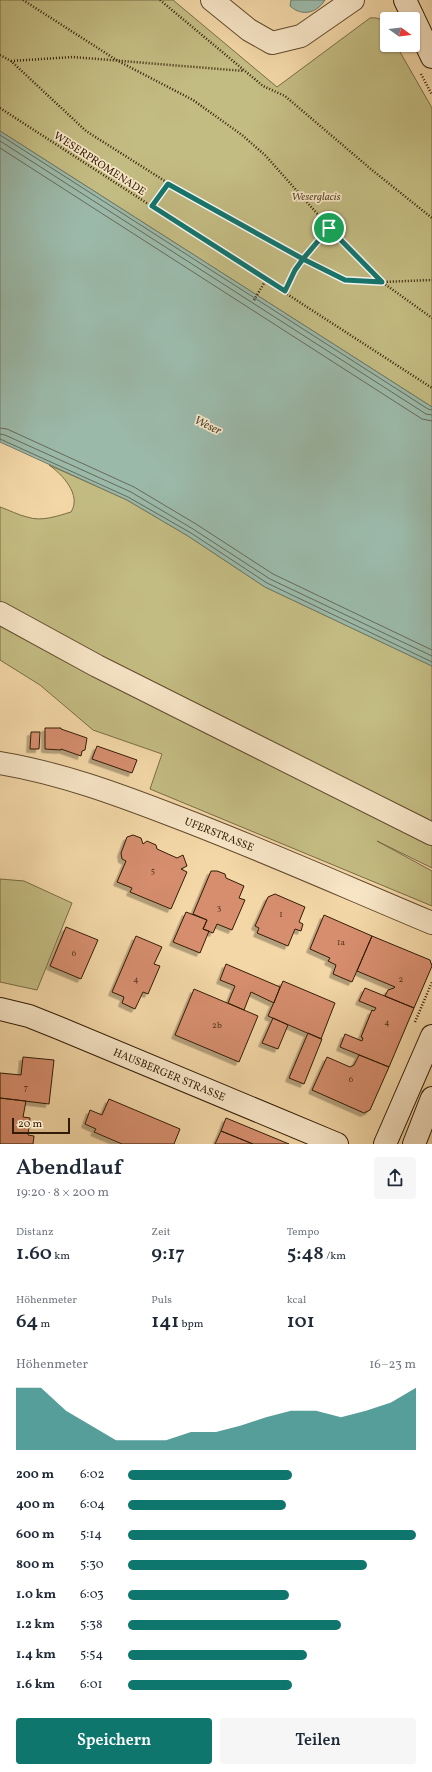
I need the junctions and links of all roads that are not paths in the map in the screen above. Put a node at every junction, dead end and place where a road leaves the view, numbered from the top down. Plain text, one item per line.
1 (212, 0) edge
2 (353, 0) edge
3 (405, 0) edge
4 (432, 57) edge
5 (0, 613) edge
6 (0, 763) edge
7 (432, 834) edge
8 (432, 923) edge
9 (0, 1009) edge
10 (432, 1036) edge
11 (432, 1098) edge
12 (337, 1144) edge
13 (385, 1144) edge
14 (414, 1144) edge

1 - 2 street
3 - 4 street
5 - 7 street
6 - 8 street, UFERSTRASSE
9 - 12 street, HAUSBERGER STRASSE
10 - 13 street
11 - 14 street

